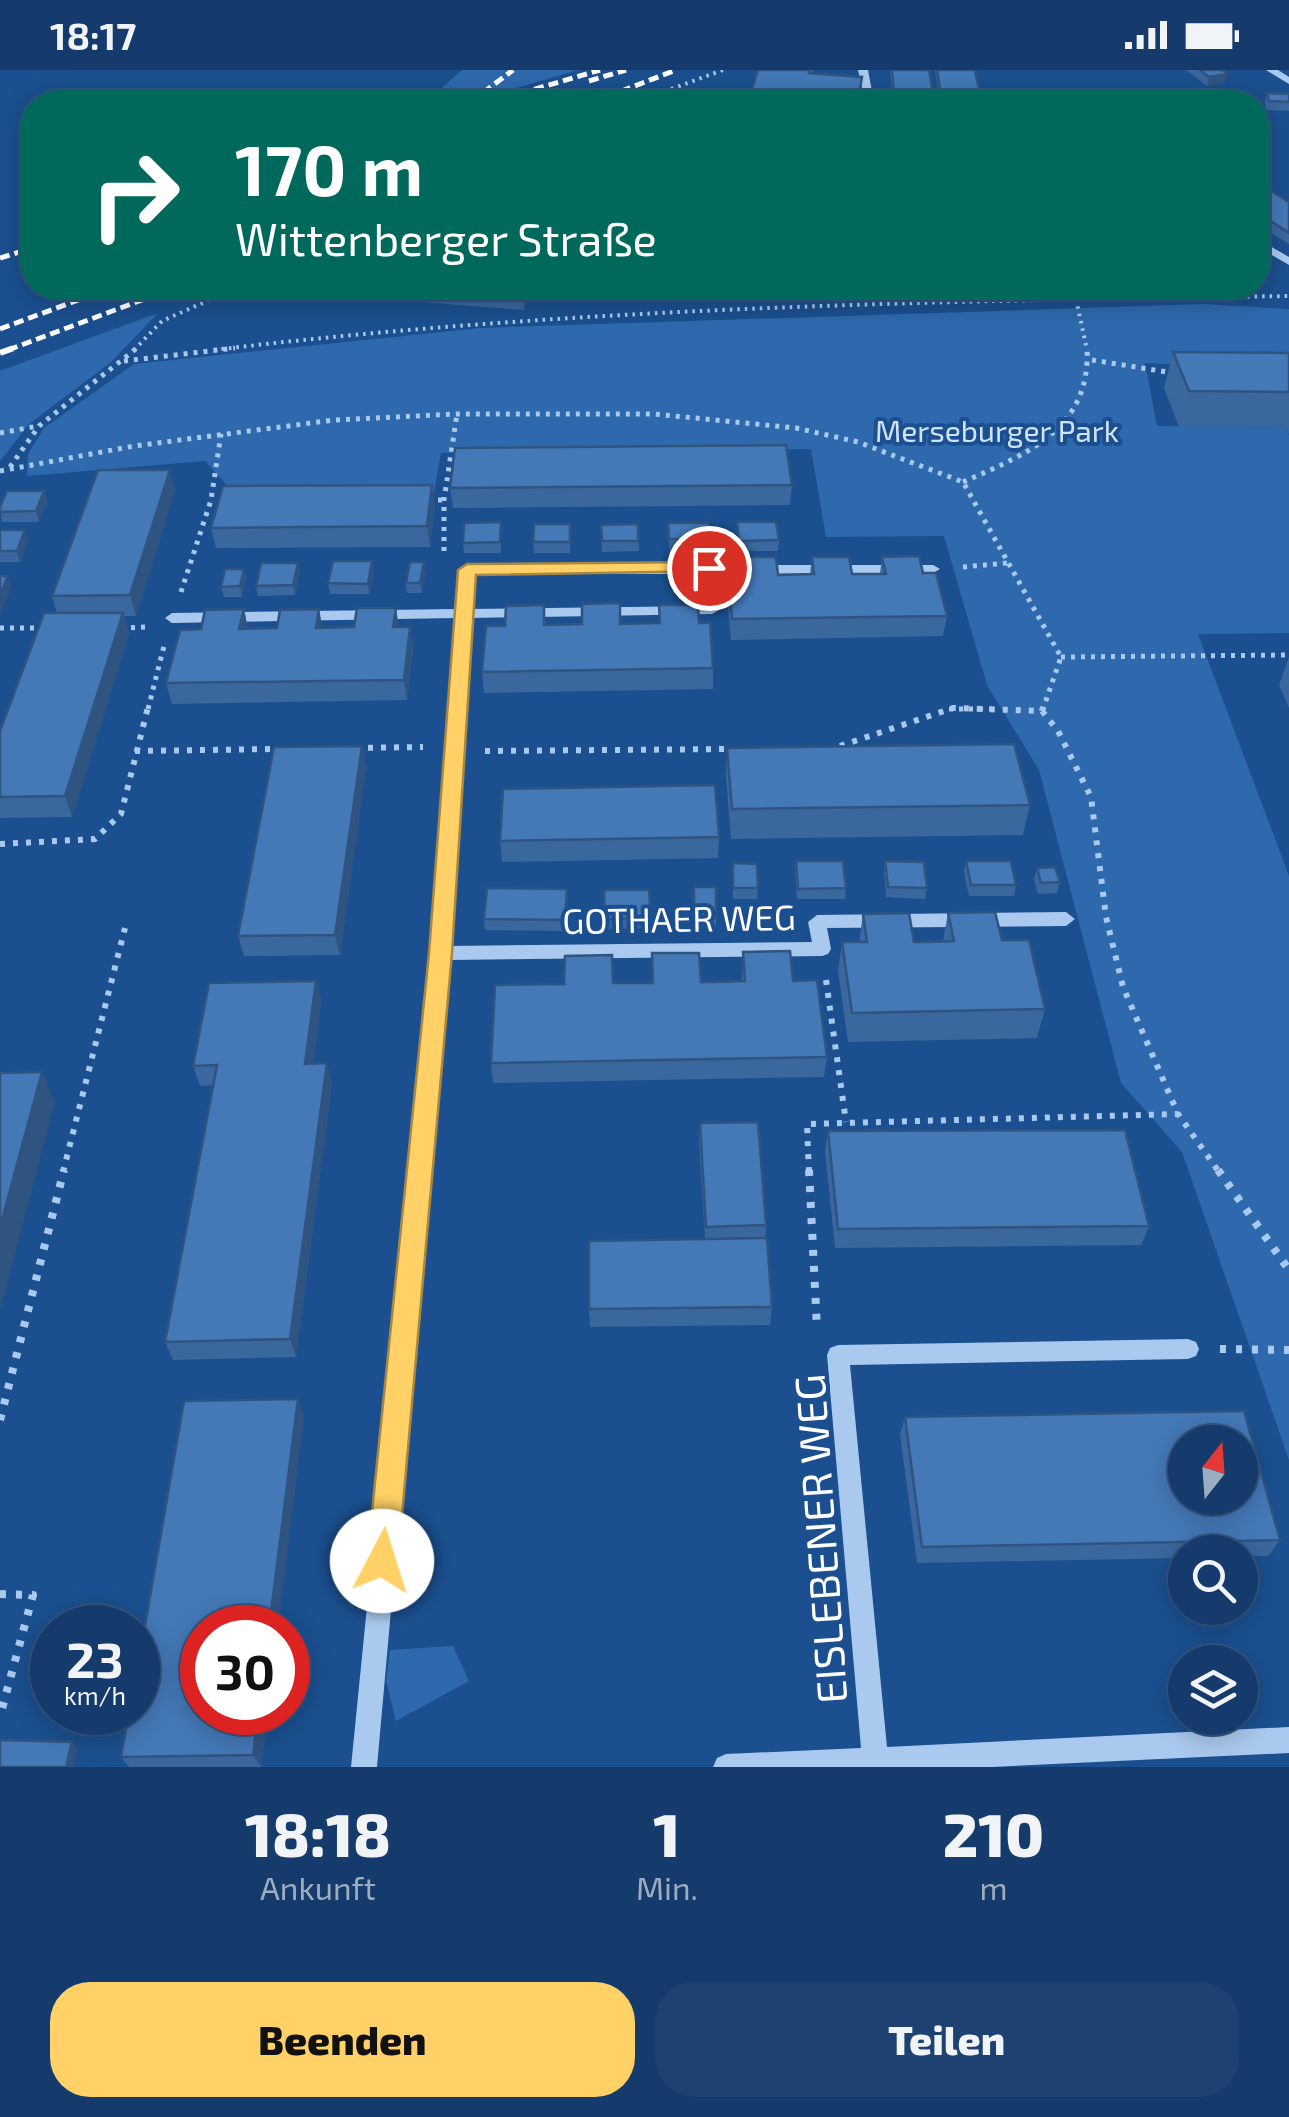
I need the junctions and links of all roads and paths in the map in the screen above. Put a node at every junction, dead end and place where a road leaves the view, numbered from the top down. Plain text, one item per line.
1 (722, 70) edge
2 (1271, 70) edge
3 (1289, 81) edge
4 (668, 90) edge
5 (209, 300) edge
6 (1022, 300) edge
7 (1077, 300) edge
8 (1092, 360) junction
9 (124, 361) junction
10 (1182, 374) edge
11 (457, 414) junction
12 (39, 426) junction
13 (0, 433) edge
14 (10, 468) junction
15 (0, 472) edge
16 (963, 482) junction
17 (425, 500) edge
18 (444, 500) junction
19 (1007, 563) junction
20 (709, 568) junction
21 (932, 569) joint
22 (467, 570) junction
23 (464, 614) junction
24 (172, 618) dead end
25 (0, 628) edge
26 (56, 628) edge
27 (113, 628) edge
28 (151, 628) dead end
29 (1289, 654) edge
30 (1061, 658) junction
31 (1042, 711) junction
32 (824, 746) edge
33 (290, 748) edge
34 (349, 748) edge
35 (746, 748) edge
36 (135, 750) dead end
37 (452, 750) junction
38 (121, 814) dead end
39 (0, 844) edge
40 (1066, 919) dead end
41 (124, 928) dead end
42 (822, 949) junction
43 (441, 953) junction
44 (1178, 1114) junction
45 (846, 1122) junction
46 (1289, 1270) edge
47 (1188, 1349) joint
48 (1289, 1350) edge
49 (838, 1355) junction
50 (0, 1420) edge
51 (0, 1594) edge
52 (0, 1716) edge
53 (1289, 1740) edge
54 (875, 1760) junction
55 (364, 1767) edge
56 (726, 1767) edge

1 - 4 path
2 - 3 street
5 - 9 path
6 - 9 path
7 - 8 path
8 - 10 path
8 - 16 path
9 - 12 path
11 - 14 path
11 - 16 path
11 - 18 path
12 - 13 path
12 - 14 path
14 - 15 path
16 - 19 path
17 - 18 path
18 - 22 path
19 - 21 path
19 - 30 path
20 - 21 street
20 - 22 street
20 - 23 street
22 - 23 street
23 - 24 street
23 - 37 street
25 - 26 path
27 - 28 path
29 - 30 path
30 - 31 path
31 - 32 path
31 - 44 path
33 - 36 path
34 - 37 path
35 - 37 path
37 - 43 street
38 - 39 path
40 - 42 street, GOTHAER WEG
41 - 50 path
42 - 43 street, GOTHAER WEG
42 - 45 path
43 - 55 street
44 - 45 path
44 - 46 path
45 - 49 path
47 - 48 path
47 - 49 street, EISLEBENER WEG
49 - 54 street, EISLEBENER WEG
51 - 52 path
53 - 54 street
54 - 56 street

